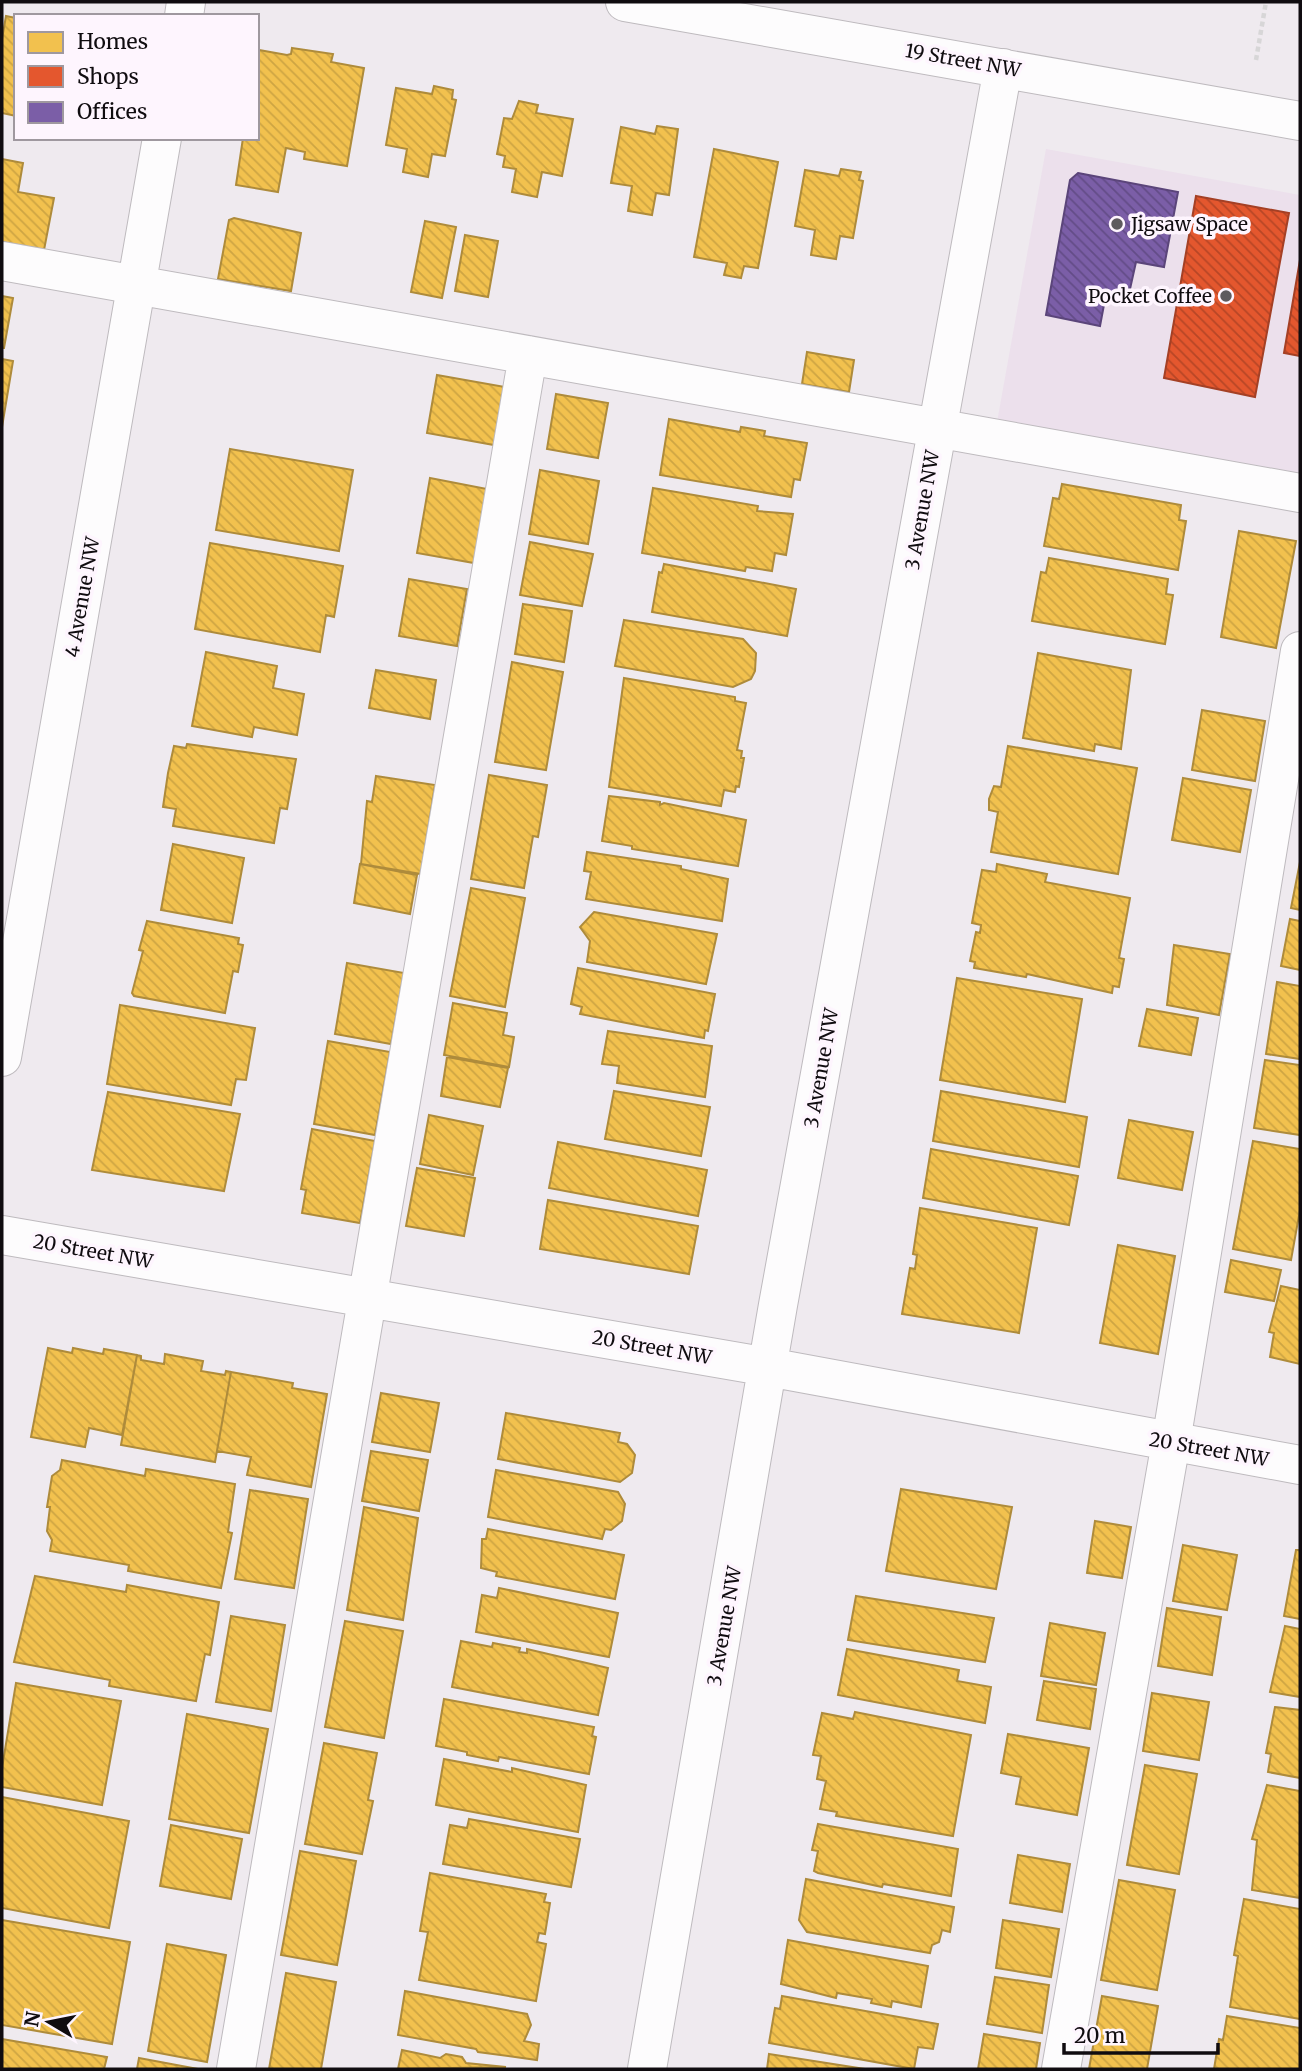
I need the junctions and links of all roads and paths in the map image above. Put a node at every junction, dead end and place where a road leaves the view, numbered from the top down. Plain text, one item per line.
1 (625, 2) edge
2 (1266, 2) edge
3 (1256, 60) dead end
4 (1003, 68) junction
5 (1300, 121) edge
6 (162, 140) edge
7 (2, 261) edge
8 (136, 285) junction
9 (528, 355) junction
10 (937, 428) junction
11 (1300, 493) edge
12 (1300, 651) edge
13 (2, 1057) edge
14 (2, 1235) edge
15 (368, 1298) junction
16 (768, 1367) junction
17 (1171, 1442) junction
18 (1300, 1465) edge
19 (236, 2069) edge
20 (647, 2069) edge
21 (1061, 2069) edge

1 - 4 street, 19 Street NW
2 - 3 path
4 - 5 street, 19 Street NW
4 - 10 street, 3 Avenue NW
6 - 8 street, 4 Avenue NW
7 - 8 street
8 - 9 street
8 - 13 street, 4 Avenue NW
9 - 10 street
9 - 15 street
10 - 11 street
10 - 16 street, 3 Avenue NW
12 - 17 street
14 - 15 street, 20 Street NW
15 - 16 street, 20 Street NW
15 - 19 street
16 - 17 street, 20 Street NW
16 - 20 street, 3 Avenue NW
17 - 18 street, 20 Street NW
17 - 21 street

